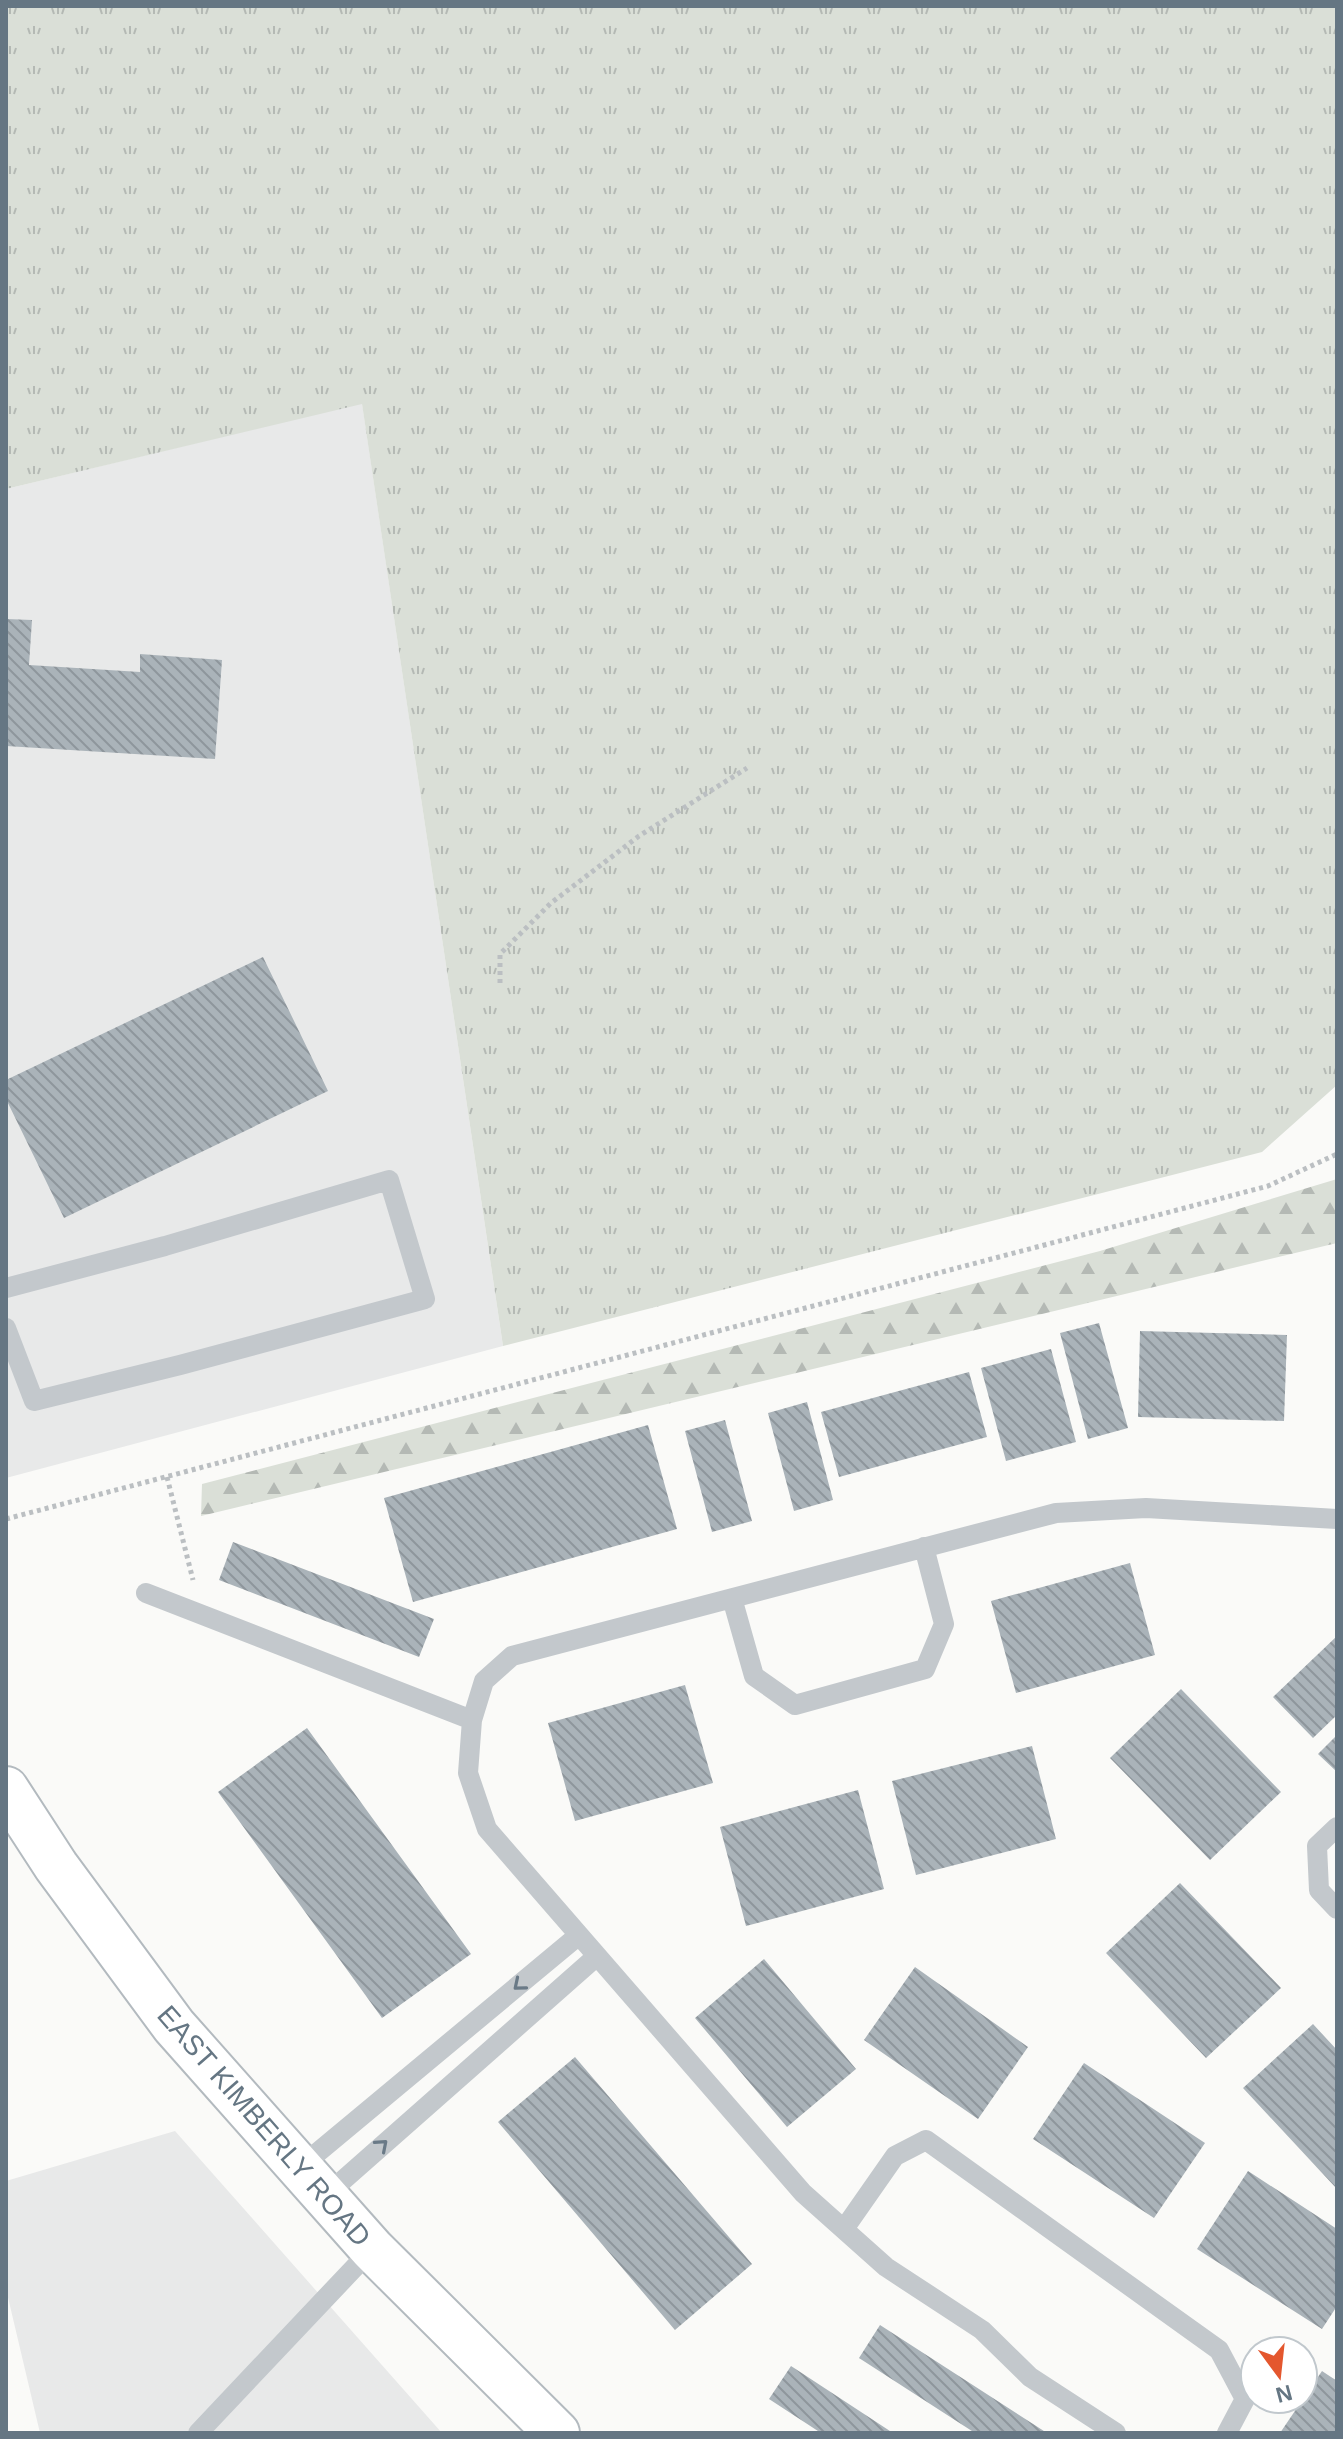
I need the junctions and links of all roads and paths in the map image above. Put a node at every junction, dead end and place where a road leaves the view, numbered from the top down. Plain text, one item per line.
1 (747, 768) dead end
2 (500, 983) dead end
3 (1337, 1154) edge
4 (6, 1288) edge
5 (6, 1328) edge
6 (167, 1477) junction
7 (6, 1519) edge
8 (1337, 1519) edge
9 (924, 1547) junction
10 (146, 1593) dead end
11 (732, 1598) junction
12 (201, 1614) junction
13 (472, 1720) junction
14 (6, 1789) edge
15 (1337, 1827) edge
16 (1337, 1909) edge
17 (579, 1935) junction
18 (597, 1956) junction
19 (312, 2182) junction
20 (844, 2229) junction
21 (372, 2249) junction
22 (198, 2433) edge
23 (557, 2433) edge
24 (1116, 2433) edge
25 (1227, 2433) edge

1 - 2 path
3 - 6 path
4 - 5 lane
6 - 7 path
6 - 12 path
8 - 9 lane
9 - 11 lane
9 - 11 lane
10 - 12 lane
11 - 13 lane
12 - 13 lane
13 - 17 lane
14 - 19 main road, EAST KIMBERLY ROAD
15 - 16 lane
17 - 18 lane
17 -> 19 lane
19 -> 18 lane
18 - 20 lane
19 - 21 main road, EAST KIMBERLY ROAD
20 - 24 lane
20 - 25 lane
21 - 22 lane
21 - 23 main road, EAST KIMBERLY ROAD

